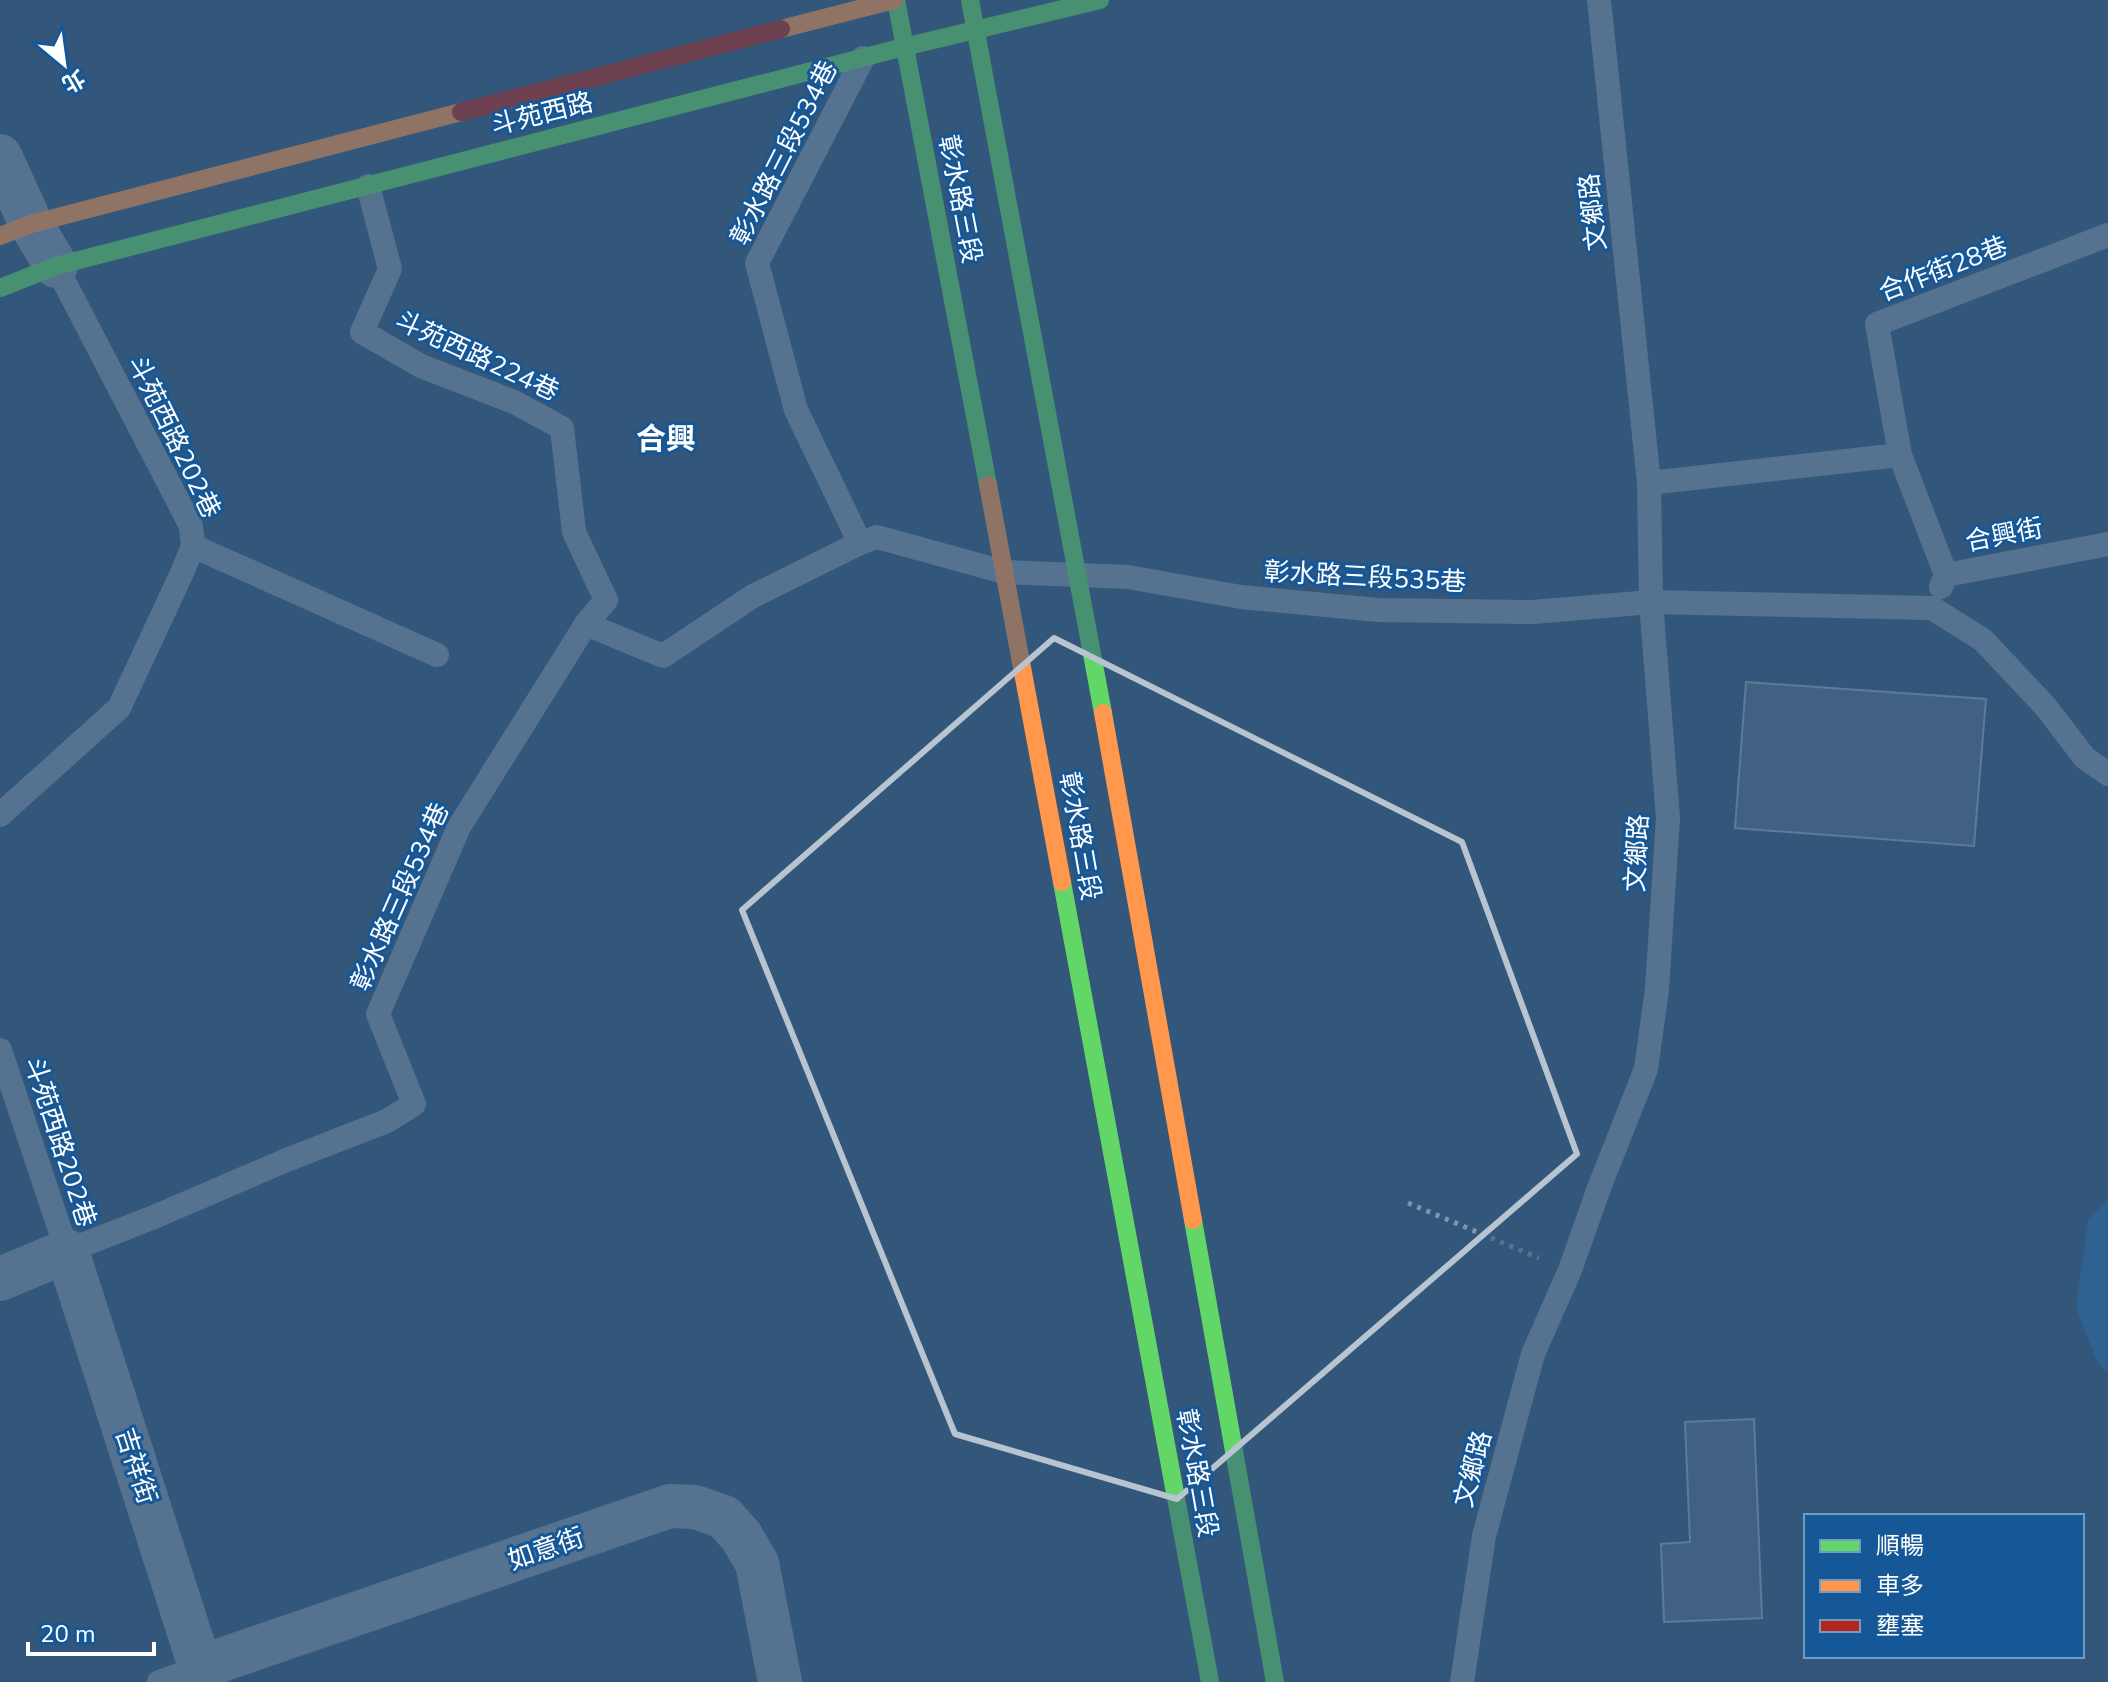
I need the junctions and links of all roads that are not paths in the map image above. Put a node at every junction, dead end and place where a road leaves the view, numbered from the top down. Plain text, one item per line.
1 (895, 0) edge
2 (970, 0) edge
3 (1100, 0) edge
4 (1599, 0) edge
5 (975, 31) junction
6 (904, 47) junction
7 (863, 58) junction
8 (0, 156) edge
9 (368, 186) junction
10 (15, 230) edge
11 (2108, 235) edge
12 (56, 266) junction
13 (0, 288) edge
14 (1900, 455) junction
15 (1649, 483) junction
16 (860, 543) junction
17 (2108, 544) edge
18 (193, 546) junction
19 (1004, 572) junction
20 (1078, 574) junction
21 (1946, 575) junction
22 (1651, 602) junction
23 (1932, 608) junction
24 (586, 624) junction
25 (437, 655) dead end
26 (2108, 774) edge
27 (0, 815) edge
28 (0, 1050) edge
29 (67, 1251) junction
30 (0, 1279) edge
31 (203, 1674) edge
32 (159, 1682) edge
33 (780, 1682) edge
34 (1210, 1682) edge
35 (1275, 1682) edge
36 (1462, 1682) edge

1 - 6 street, 彰水路三段
1 - 10 street, 斗苑西路
2 - 5 street, 彰水路三段
3 - 5 street, 斗苑西路
4 - 15 lane, 文鄉路
5 - 6 street, 斗苑西路
5 - 20 street, 彰水路三段
6 - 7 street, 斗苑西路
6 - 19 street, 彰水路三段
7 - 9 street, 斗苑西路
7 - 16 lane, 彰水路三段534巷
8 - 10 street
9 - 12 street, 斗苑西路
9 - 24 lane, 斗苑西路224巷
10 - 12 street
11 - 14 lane, 合作街28巷
12 - 13 street, 斗苑西路
12 - 18 lane, 斗苑西路202巷
14 - 15 lane
14 - 21 lane
15 - 22 lane, 文鄉路
16 - 19 lane
16 - 24 lane
17 - 21 lane, 合興街
18 - 25 lane
18 - 27 lane, 斗苑西路202巷
19 - 20 lane
19 - 34 street, 彰水路三段
20 - 22 lane, 彰水路三段535巷
20 - 35 street, 彰水路三段
21 - 23 lane, 合興街
22 - 23 lane, 彰水路三段535巷
22 - 36 lane, 文鄉路
23 - 26 lane
24 - 29 lane, 彰水路三段534巷
28 - 29 lane, 斗苑西路202巷
29 - 30 street
29 - 31 street, 吉祥街
31 - 32 lane
31 - 33 street, 如意街

